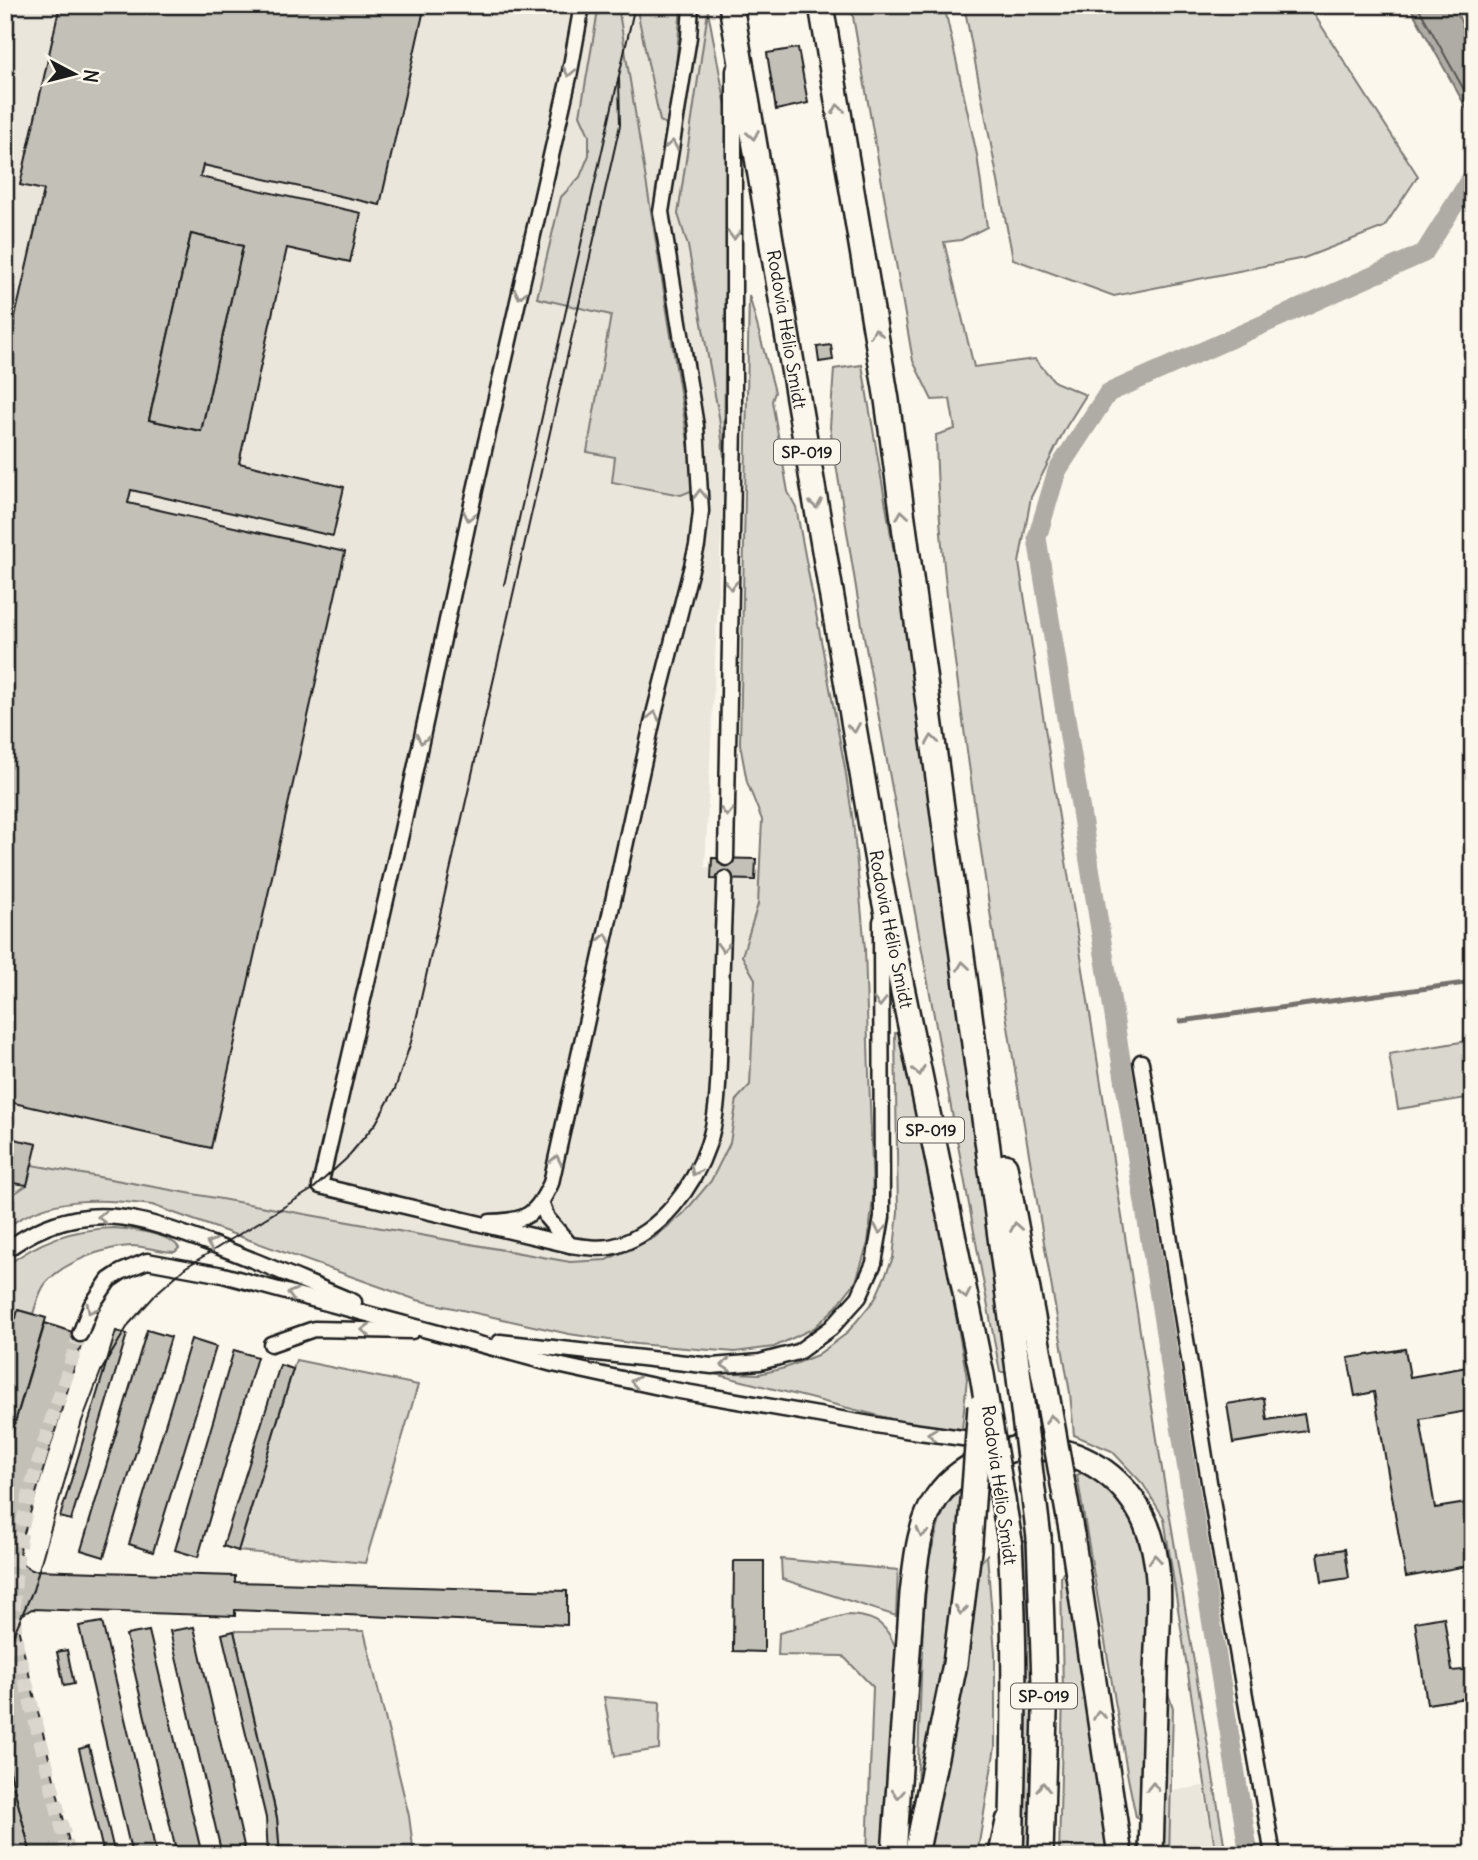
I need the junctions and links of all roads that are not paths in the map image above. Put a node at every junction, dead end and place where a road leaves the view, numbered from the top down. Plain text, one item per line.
1 (582, 5) edge
2 (691, 5) edge
3 (821, 5) edge
4 (732, 12) edge
5 (726, 858) dead end
6 (725, 879) dead end
7 (881, 885) junction
8 (973, 1033) junction
9 (1141, 1062) dead end
10 (542, 1204) junction
11 (475, 1222) junction
12 (570, 1245) junction
13 (5, 1251) edge
14 (410, 1325) junction
15 (434, 1332) junction
16 (80, 1334) tunnel mouth
17 (453, 1337) junction
18 (271, 1344) dead end
19 (982, 1375) junction
20 (1024, 1446) junction
21 (1014, 1769) junction
22 (894, 1855) edge
23 (916, 1855) edge
24 (996, 1855) edge
25 (1011, 1855) edge
26 (1041, 1855) edge
27 (1119, 1855) edge
28 (1151, 1855) edge
29 (1273, 1855) edge

1 -> 11 street
10 -> 2 street
8 -> 3 main road, Rodovia Hélio Smidt / SP-019
4 -> 5 street
4 -> 7 main road, Rodovia Hélio Smidt / SP-019
6 -> 12 street
7 -> 17 street
7 -> 19 main road, Rodovia Hélio Smidt / SP-019
26 -> 8 main road, Rodovia Hélio Smidt / SP-019, bridge
27 -> 8 main road, bridge
9 - 29 street
10 - 11 street
10 - 12 street
11 - 12 street
14 -> 13 street
14 - 15 street
14 -> 16 street
15 - 17 street
15 -> 18 street
20 -> 17 street
19 - 21 main road, Rodovia Hélio Smidt / SP-019, bridge
19 -> 23 main road, bridge
20 -> 22 main road
28 -> 20 main road
21 - 24 street
21 - 25 main road, Rodovia Hélio Smidt / SP-019

